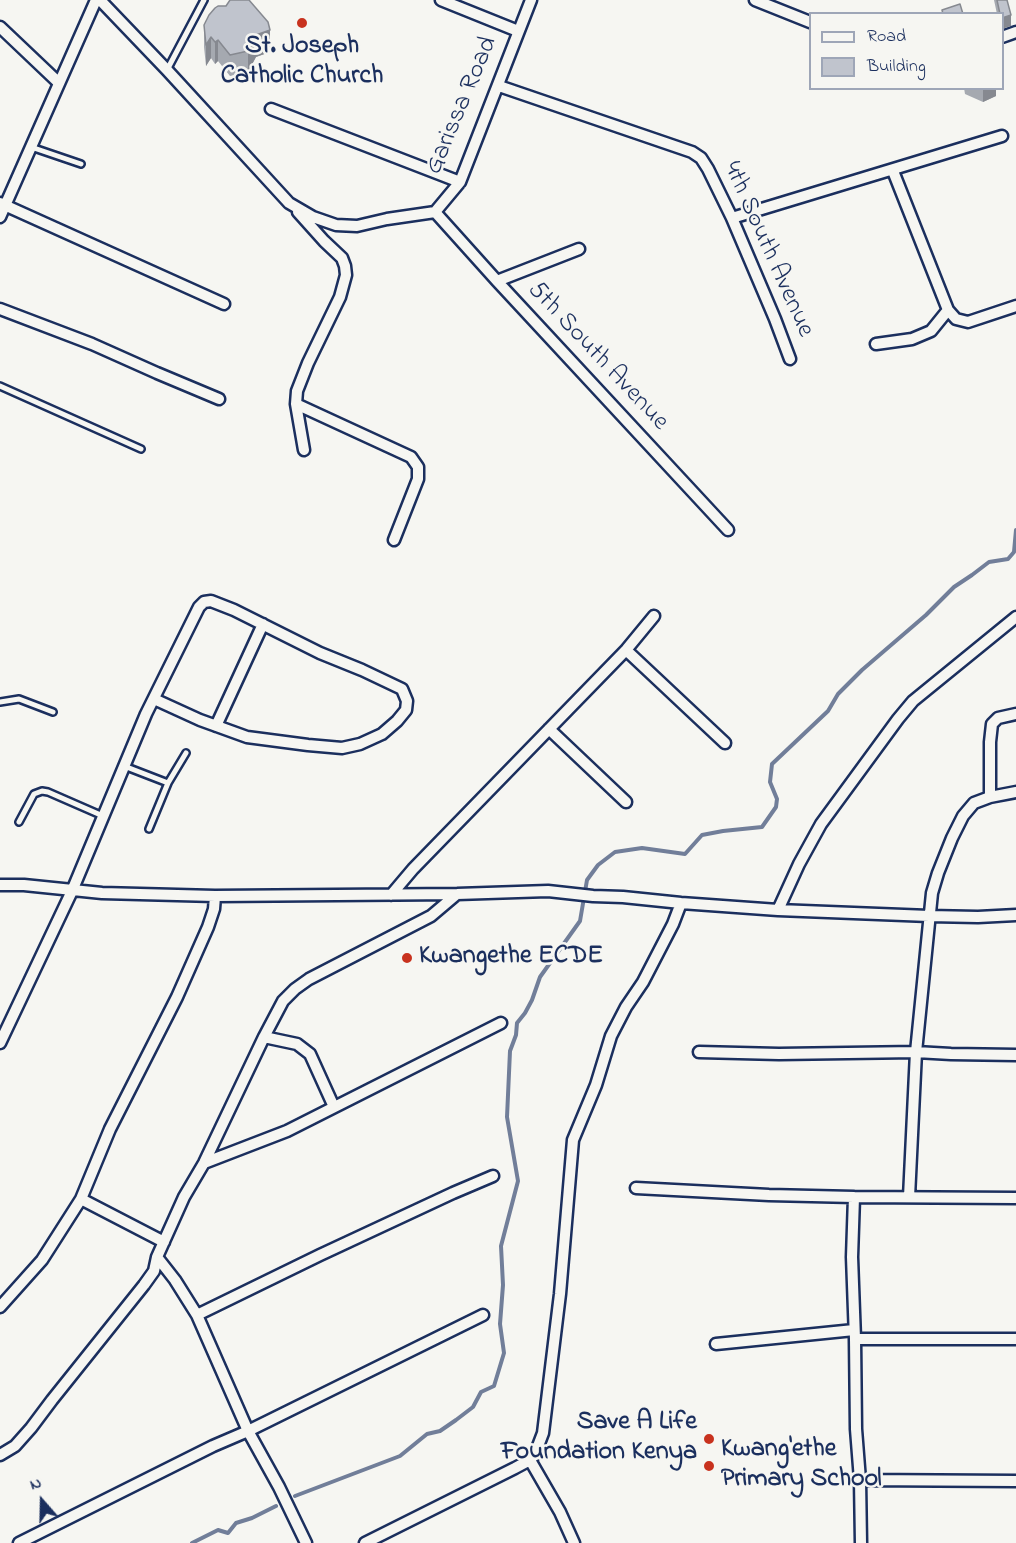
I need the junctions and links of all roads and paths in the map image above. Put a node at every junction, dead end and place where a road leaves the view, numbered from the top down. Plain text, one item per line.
1 (98, 0) edge
2 (204, 0) edge
3 (441, 0) edge
4 (531, 0) edge
5 (755, 0) edge
6 (809, 22) edge
7 (0, 27) edge
8 (518, 31) junction
9 (167, 70) junction
10 (59, 83) junction
11 (499, 86) junction
12 (271, 109) dead end
13 (1002, 136) dead end
14 (31, 147) junction
15 (81, 164) dead end
16 (893, 171) junction
17 (460, 182) junction
18 (3, 203) edge
19 (289, 203) junction
20 (435, 213) junction
21 (0, 217) edge
22 (732, 218) junction
23 (579, 249) dead end
24 (497, 281) junction
25 (224, 304) dead end
26 (1016, 306) edge
27 (0, 309) edge
28 (948, 310) junction
29 (876, 344) dead end
30 (790, 359) dead end
31 (0, 386) edge
32 (219, 399) dead end
33 (296, 404) junction
34 (141, 449) dead end
35 (304, 450) dead end
36 (728, 530) dead end
37 (394, 540) dead end
38 (654, 616) dead end
39 (1016, 617) edge
40 (263, 624) junction
41 (626, 650) junction
42 (154, 699) junction
43 (0, 702) edge
44 (53, 712) dead end
45 (1016, 714) edge
46 (216, 726) junction
47 (549, 729) junction
48 (725, 743) dead end
49 (186, 753) dead end
50 (124, 765) junction
51 (168, 783) junction
52 (1016, 792) edge
53 (990, 797) junction
54 (626, 802) dead end
55 (103, 816) junction
56 (19, 822) dead end
57 (149, 829) dead end
58 (0, 885) edge
59 (72, 891) junction
60 (457, 894) junction
61 (391, 895) junction
62 (215, 896) junction
63 (681, 903) junction
64 (778, 910) junction
65 (1016, 915) edge
66 (929, 916) junction
67 (501, 1023) dead end
68 (264, 1037) junction
69 (0, 1043) edge
70 (699, 1052) dead end
71 (916, 1052) junction
72 (1016, 1055) edge
73 (334, 1107) junction
74 (204, 1163) junction
75 (493, 1176) dead end
76 (636, 1188) dead end
77 (854, 1197) junction
78 (909, 1197) junction
79 (1016, 1198) edge
80 (81, 1199) junction
81 (164, 1242) junction
82 (157, 1257) junction
83 (2, 1301) edge
84 (197, 1315) junction
85 (483, 1315) dead end
86 (855, 1334) junction
87 (1016, 1339) edge
88 (716, 1344) dead end
89 (248, 1431) junction
90 (0, 1455) edge
91 (530, 1460) junction
92 (860, 1480) junction
93 (1016, 1482) edge
94 (19, 1543) edge
95 (306, 1543) edge
96 (365, 1543) edge
97 (574, 1543) edge
98 (861, 1543) edge

1 - 9 street
1 - 10 street
2 - 9 lane
3 - 8 street
4 - 8 street, Garissa Road
5 - 6 street
7 - 10 street
8 - 11 street, Garissa Road
9 - 19 street
10 - 14 street
11 - 17 street, Garissa Road
11 - 22 street, 4th South Avenue
12 - 17 street
13 - 16 street
14 - 15 lane
14 - 18 street
16 - 22 street
16 - 28 street
17 - 20 street, Garissa Road
18 - 21 street
18 - 25 street
19 - 20 street, Garissa Road
19 - 33 street
20 - 24 street, 5th South Avenue
22 - 30 street, 4th South Avenue
23 - 24 street
24 - 36 street, 5th South Avenue
26 - 28 street
27 - 32 street
28 - 29 street
31 - 34 lane
33 - 35 street
33 - 37 street
38 - 41 street
39 - 64 street
40 - 42 street
40 - 46 street
40 - 46 street
41 - 47 street
41 - 48 street
42 - 46 street
42 - 50 street
43 - 44 lane
45 - 53 street
47 - 54 street
47 - 61 street
49 - 51 lane
50 - 51 lane
50 - 55 street
51 - 57 lane
52 - 53 street
53 - 66 street
55 - 56 lane
55 - 59 street
58 - 59 street
59 - 62 street
59 - 69 street
60 - 61 street
60 - 63 street
60 - 68 street
61 - 62 street
62 - 80 street
63 - 64 street
63 - 91 street
64 - 66 street
65 - 66 street
66 - 71 street
67 - 73 street
68 - 73 street
68 - 74 street
70 - 71 street
71 - 72 street
71 - 78 street
73 - 74 street
74 - 81 street
75 - 84 street
76 - 77 street
77 - 78 street
77 - 86 street
78 - 79 street
80 - 81 street
80 - 83 street
81 - 82 street
82 - 84 street
82 - 90 street
84 - 89 street
85 - 89 street
86 - 87 street
86 - 88 street
86 - 92 street
89 - 94 street
89 - 95 street
91 - 96 street
91 - 97 street
92 - 93 street
92 - 98 street

